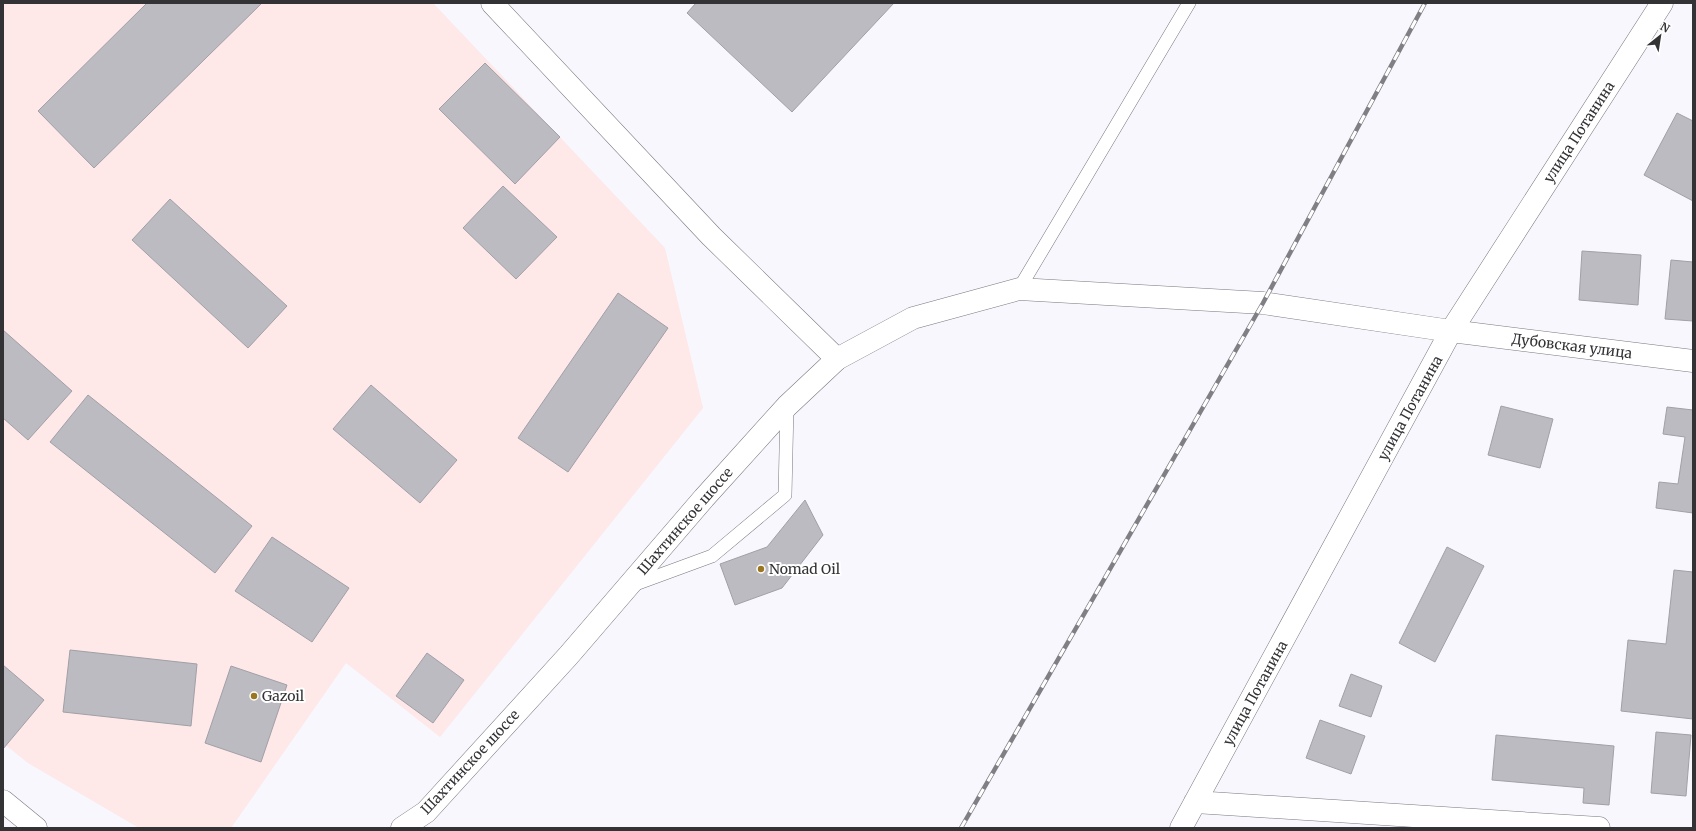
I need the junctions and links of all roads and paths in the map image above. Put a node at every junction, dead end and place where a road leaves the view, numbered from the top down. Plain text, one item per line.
1 (492, 3) edge
2 (1189, 3) edge
3 (1662, 3) edge
4 (1019, 289) junction
5 (1452, 331) junction
6 (837, 359) junction
7 (1693, 361) edge
8 (787, 406) junction
9 (628, 586) junction
10 (3, 801) edge
11 (1195, 802) junction
12 (1420, 823) edge
13 (36, 828) edge
14 (402, 828) edge
15 (1181, 828) edge
16 (1599, 828) edge

1 - 6 street
2 - 4 lane
3 - 5 street, улица Потанина
4 - 5 street, Дубовская улица
4 - 6 street, Шахтинское шоссе
5 - 7 street, Дубовская улица
5 - 11 street, улица Потанина
6 - 8 street, Шахтинское шоссе
8 - 9 street, Шахтинское шоссе
8 - 9 lane
9 - 14 street, Шахтинское шоссе
10 - 13 street
11 - 12 street
11 - 15 street, улица Потанина
12 - 16 street

